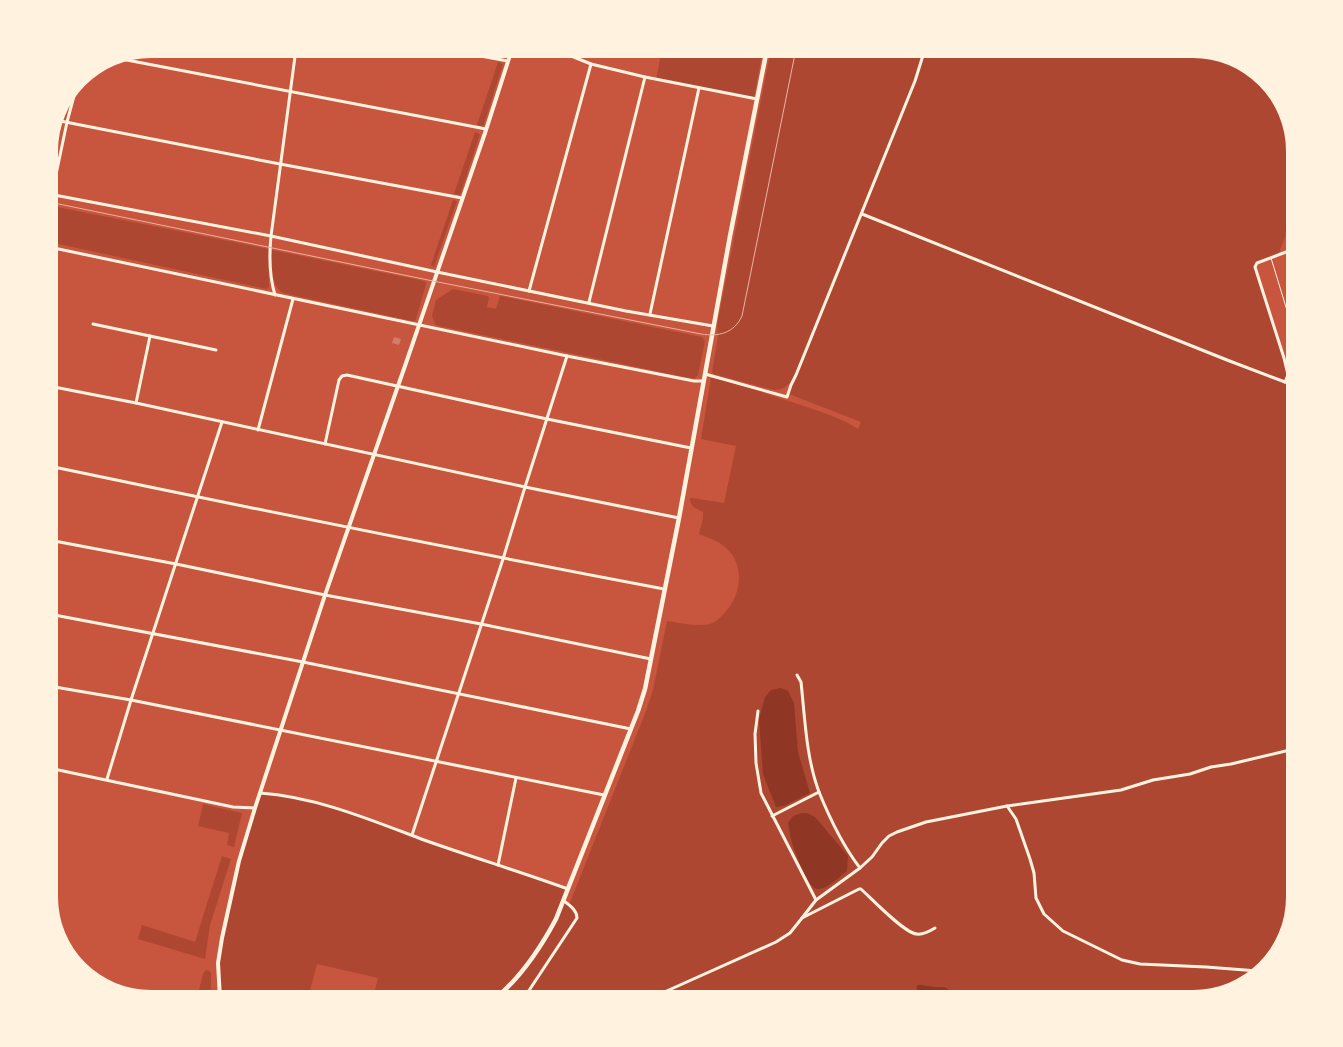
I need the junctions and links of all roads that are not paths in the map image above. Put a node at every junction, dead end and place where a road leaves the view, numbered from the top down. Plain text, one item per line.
1 (295, 58) edge
2 (492, 58) edge
3 (509, 58) edge
4 (576, 58) edge
5 (765, 58) edge
6 (922, 58) edge
7 (128, 60) edge
8 (508, 61) junction
9 (591, 64) junction
10 (645, 78) junction
11 (699, 88) junction
12 (290, 92) junction
13 (73, 99) edge
14 (757, 99) junction
15 (62, 121) edge
16 (67, 122) junction
17 (486, 129) junction
18 (58, 160) edge
19 (280, 164) junction
20 (58, 196) edge
21 (462, 198) junction
22 (862, 214) junction
23 (270, 236) junction
24 (58, 249) edge
25 (1286, 253) edge
26 (1270, 258) junction
27 (436, 272) junction
28 (529, 291) junction
29 (275, 295) junction
30 (293, 298) junction
31 (589, 302) junction
32 (1286, 308) edge
33 (650, 314) junction
34 (93, 324) dead end
35 (419, 325) junction
36 (713, 326) junction
37 (150, 336) junction
38 (216, 350) dead end
39 (568, 356) junction
40 (1286, 366) edge
41 (704, 374) junction
42 (703, 381) junction
43 (1285, 382) edge
44 (398, 386) junction
45 (58, 388) edge
46 (136, 403) junction
47 (547, 419) junction
48 (222, 422) junction
49 (258, 430) junction
50 (325, 444) junction
51 (691, 448) junction
52 (375, 455) junction
53 (58, 468) edge
54 (525, 487) junction
55 (197, 497) junction
56 (678, 518) junction
57 (348, 527) junction
58 (58, 542) edge
59 (503, 559) junction
60 (176, 564) junction
61 (664, 589) junction
62 (325, 595) junction
63 (58, 616) edge
64 (481, 624) junction
65 (152, 634) junction
66 (651, 659) junction
67 (303, 662) junction
68 (797, 675) dead end
69 (58, 688) edge
70 (458, 694) junction
71 (131, 700) junction
72 (758, 711) dead end
73 (631, 729) junction
74 (281, 730) junction
75 (1286, 751) edge
76 (436, 761) junction
77 (58, 770) edge
78 (516, 778) junction
79 (107, 779) junction
80 (819, 792) junction
81 (260, 793) junction
82 (604, 795) junction
83 (1007, 806) junction
84 (255, 808) junction
85 (772, 816) junction
86 (412, 834) junction
87 (498, 865) junction
88 (860, 868) junction
89 (568, 889) junction
90 (816, 900) junction
91 (564, 901) junction
92 (802, 918) junction
93 (935, 928) dead end
94 (1249, 970) edge
95 (219, 989) edge
96 (506, 989) edge
97 (531, 989) edge
98 (671, 989) edge

1 - 12 street
2 - 8 street
3 - 8 street
4 - 9 street
5 - 14 main road
6 - 22 street
7 - 12 street
8 - 17 street
9 - 10 street
9 - 28 street
10 - 11 street
10 - 31 street
11 - 14 street
11 - 33 street
12 - 17 street
12 - 19 street
13 - 16 street
14 - 36 main road
15 - 16 street
16 - 18 street
16 - 19 street
17 - 21 street
19 - 21 street
19 - 23 street
20 - 23 street
21 - 27 street
22 - 41 street
22 - 43 street
23 - 27 street
23 - 29 street
24 - 29 street
25 - 26 street
26 - 32 lane
26 - 40 street
27 - 28 street
27 - 35 street
28 - 31 street
29 - 30 street
30 - 35 street
30 - 49 street
31 - 33 street
33 - 36 street
34 - 37 street
35 - 39 street
35 - 44 street
36 - 41 main road
37 - 38 street
37 - 46 street
39 - 42 street
39 - 47 street
41 - 42 main road
42 - 51 main road
44 - 47 street
44 - 50 street
44 - 52 street
45 - 46 street
46 - 48 street
47 - 51 street
47 - 54 street
48 - 49 street
48 - 55 street
49 - 50 street
50 - 52 street
51 - 56 main road
52 - 54 street
52 - 57 street
53 - 55 street
54 - 56 street
54 - 59 street
55 - 57 street
55 - 60 street
56 - 61 main road
57 - 59 street
57 - 62 street
58 - 60 street
59 - 61 street
59 - 64 street
60 - 62 street
60 - 65 street
61 - 66 main road
62 - 64 street
62 - 67 street
63 - 65 street
64 - 66 street
64 - 70 street
65 - 67 street
65 - 71 street
66 - 73 main road
67 - 70 street
67 - 74 street
68 - 80 street
69 - 71 street
70 - 73 street
70 - 76 street
71 - 74 street
71 - 79 street
72 - 85 street
73 - 82 main road
74 - 76 street
74 - 81 street
75 - 83 street
76 - 78 street
76 - 86 street
77 - 79 street
78 - 82 street
78 - 87 street
79 - 84 street
80 - 85 street
80 - 88 street
81 - 84 street
81 - 86 street
82 - 89 main road
83 - 88 street
83 - 94 street
84 - 95 street
85 - 90 street
86 - 87 street
87 - 89 street
88 - 90 street
89 - 91 main road
90 - 92 street
91 - 96 main road
91 - 97 street
92 - 93 street
92 - 98 street

